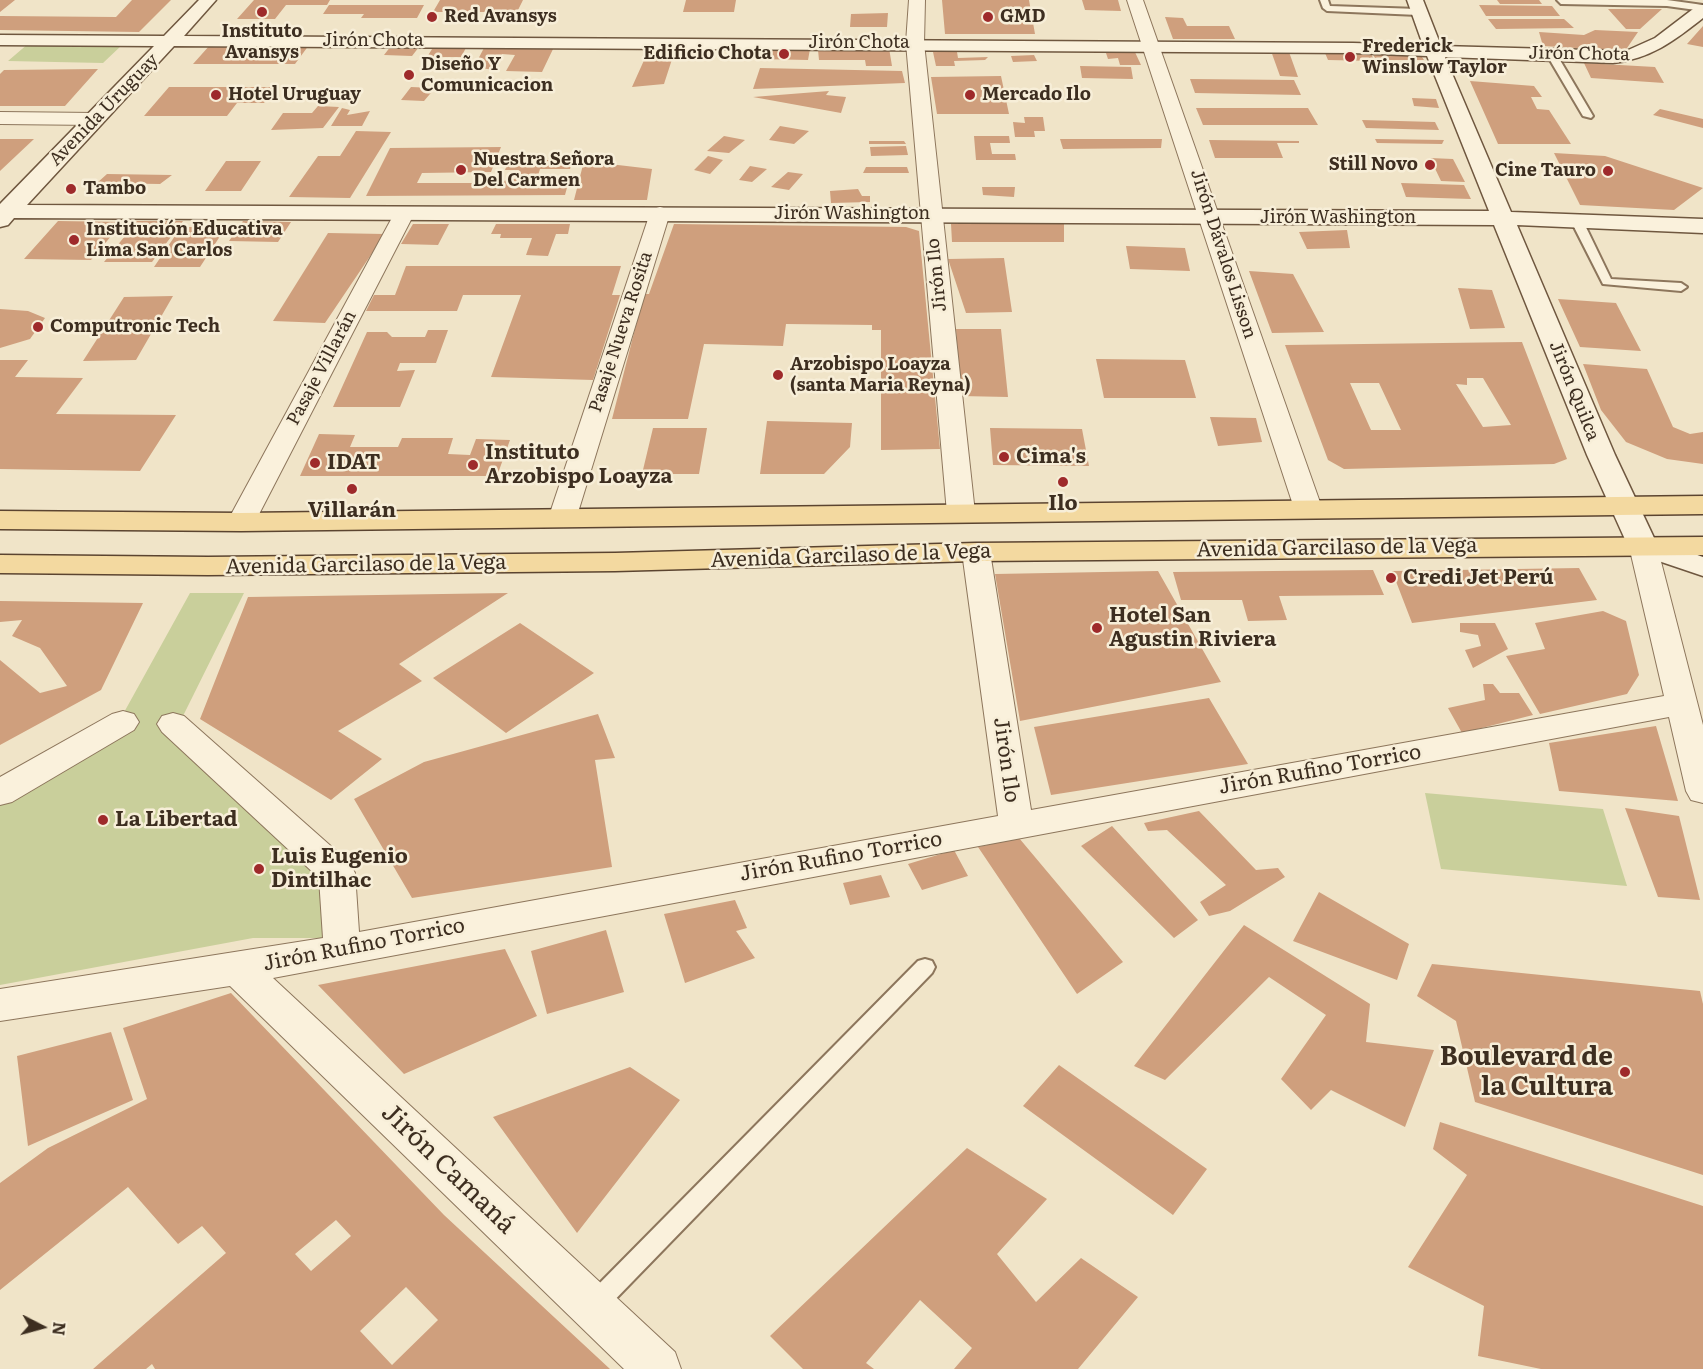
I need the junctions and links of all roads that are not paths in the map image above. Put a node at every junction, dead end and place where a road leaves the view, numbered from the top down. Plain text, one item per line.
1 (208, 0) edge
2 (917, 0) edge
3 (1136, 0) edge
4 (1324, 0) edge
5 (1561, 1) edge
6 (1417, 6) edge
7 (1703, 9) edge
8 (0, 40) edge
9 (169, 41) junction
10 (915, 43) junction
11 (1153, 46) junction
12 (1433, 50) junction
13 (1552, 55) junction
14 (1588, 116) dead end
15 (0, 118) edge
16 (96, 119) junction
17 (660, 213) junction
18 (3, 214) edge
19 (404, 214) junction
20 (931, 215) junction
21 (1211, 217) junction
22 (1503, 218) junction
23 (1576, 219) junction
24 (1703, 226) edge
25 (1681, 287) dead end
26 (1703, 488) edge
27 (1620, 496) junction
28 (1304, 499) junction
29 (0, 500) edge
30 (960, 503) junction
31 (1703, 505) edge
32 (565, 509) junction
33 (246, 512) junction
34 (0, 520) edge
35 (1643, 546) junction
36 (1703, 546) edge
37 (976, 552) junction
38 (0, 564) edge
39 (1703, 567) edge
40 (1682, 704) junction
41 (123, 722) dead end
42 (173, 724) dead end
43 (1703, 791) edge
44 (0, 793) edge
45 (1016, 825) junction
46 (342, 949) junction
47 (925, 967) dead end
48 (238, 969) junction
49 (0, 1005) edge
50 (593, 1307) junction
51 (658, 1369) edge

1 - 9 street, Avenida Uruguay
2 - 10 street, Jirón Ilo
3 - 11 street, Jirón Dávalos Lisson
4 - 6 lane
5 - 7 lane
6 - 12 street, Jirón Quilca
7 - 13 street, Jirón Chota
8 - 9 street, Jirón Chota
9 - 10 street, Jirón Chota
9 - 16 street, Avenida Uruguay
10 - 11 street, Jirón Chota
10 - 20 street, Jirón Ilo
11 - 12 street, Jirón Chota
11 - 21 street, Jirón Dávalos Lisson
12 - 13 street, Jirón Chota
12 - 22 street, Jirón Quilca
13 - 14 lane
15 - 16 street
16 - 18 street, Avenida Uruguay
17 - 19 street, Jirón Washington
17 - 20 street, Jirón Washington
17 - 32 street, Pasaje Nueva Rosita
18 - 19 street, Jirón Washington
19 - 33 street, Pasaje Villarán
20 - 21 street, Jirón Washington
20 - 30 street, Jirón Ilo
21 - 22 street, Jirón Washington
21 - 28 street, Jirón Dávalos Lisson
22 - 23 street, Jirón Washington
22 - 27 street, Jirón Quilca
23 - 24 street, Jirón Washington
23 - 25 lane
26 - 27 main road, Avenida Garcilaso de la Vega
27 - 28 main road, Avenida Garcilaso de la Vega
27 - 31 main road, Avenida Garcilaso de la Vega
27 - 35 street, Jirón Quilca
28 - 30 main road, Avenida Garcilaso de la Vega
29 - 33 main road, Avenida Garcilaso de la Vega
30 - 32 main road, Avenida Garcilaso de la Vega
32 - 33 main road, Avenida Garcilaso de la Vega
33 - 34 main road, Avenida Garcilaso de la Vega
35 - 36 main road, Avenida Garcilaso de la Vega
35 - 37 main road, Avenida Garcilaso de la Vega
35 - 39 street
35 - 40 street, Jirón Quilca
37 - 38 main road, Avenida Garcilaso de la Vega
37 - 45 street, Jirón Ilo
40 - 43 street, Jirón Quilca
40 - 45 street, Jirón Rufino Torrico
41 - 44 street
42 - 46 street
45 - 46 street, Jirón Rufino Torrico
46 - 48 street, Jirón Rufino Torrico
47 - 50 lane
48 - 49 street, Jirón Rufino Torrico
48 - 50 street, Jirón Camaná
50 - 51 street, Jirón Camaná

